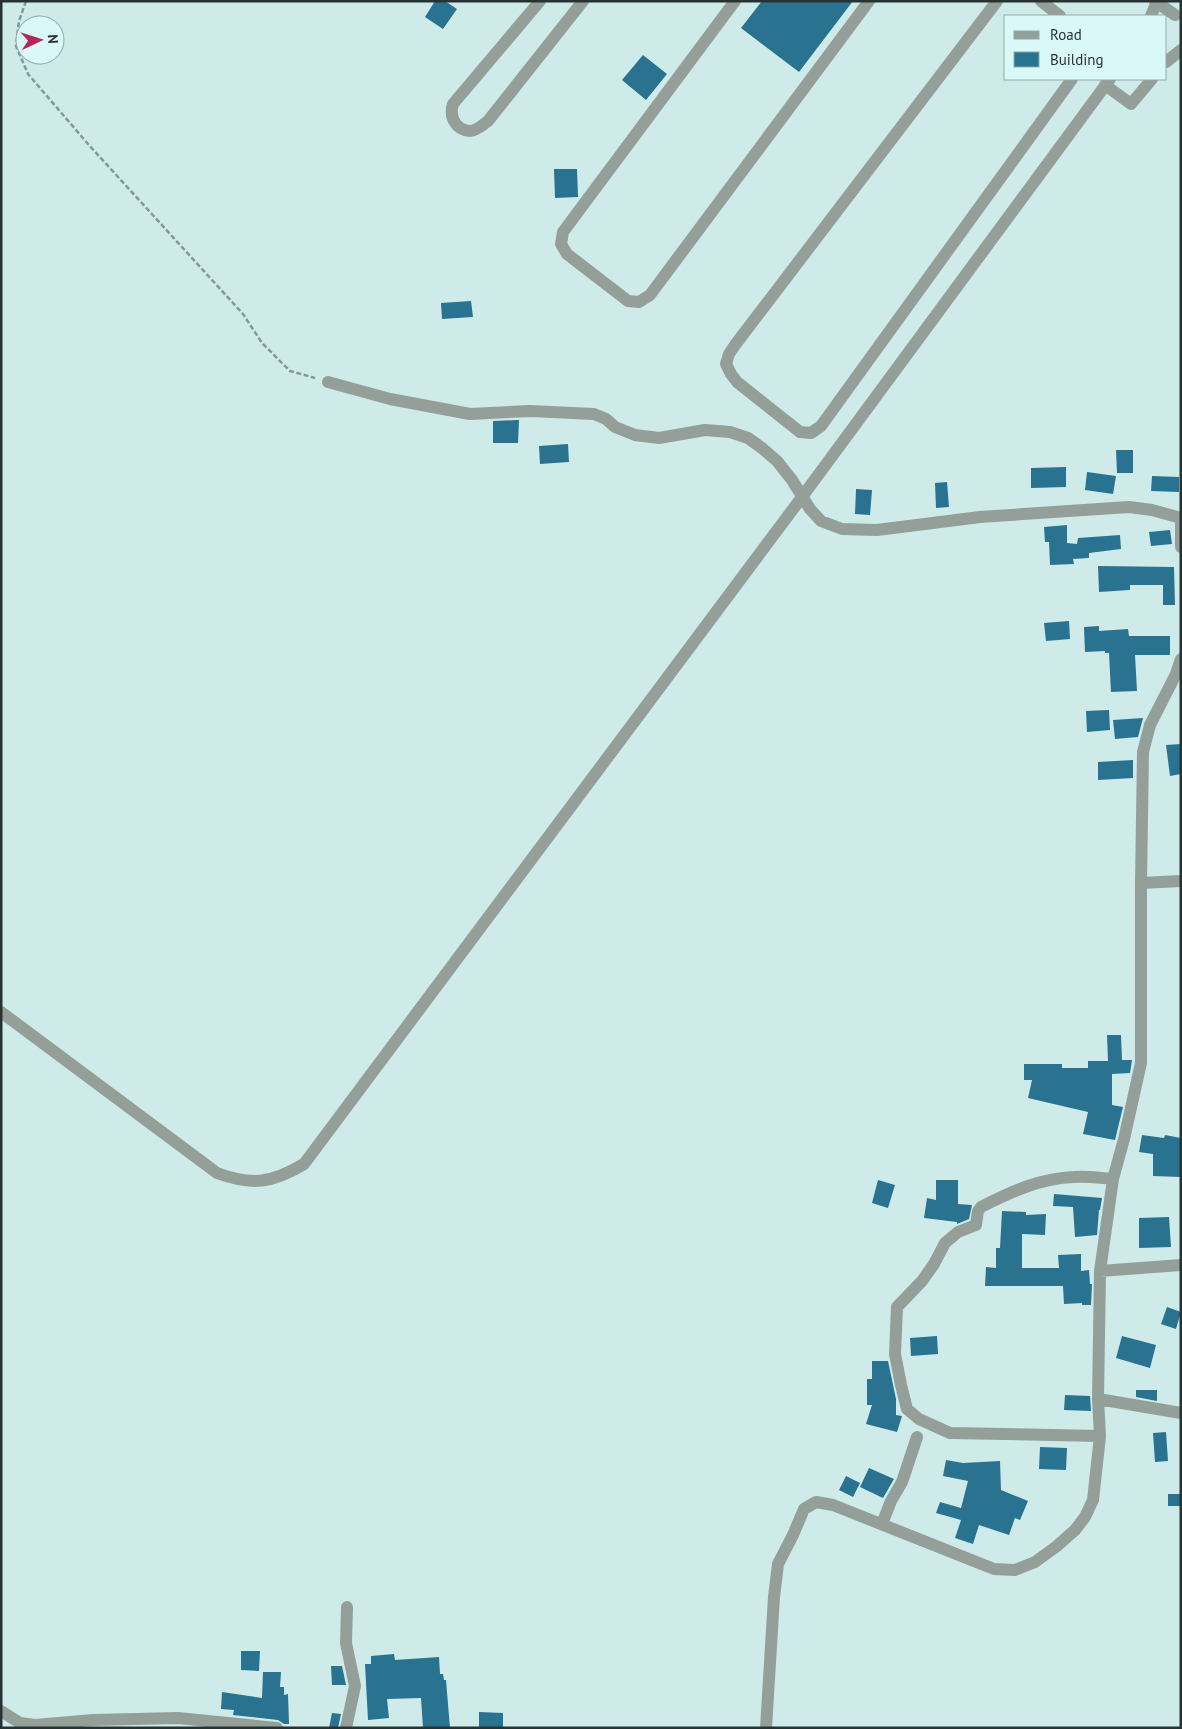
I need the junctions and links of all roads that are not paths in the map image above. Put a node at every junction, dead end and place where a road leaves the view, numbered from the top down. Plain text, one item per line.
1 (540, 1) edge
2 (583, 1) edge
3 (735, 1) edge
4 (869, 1) edge
5 (997, 1) edge
6 (1041, 1) edge
7 (1156, 2) edge
8 (1174, 14) edge
9 (1059, 15) edge
10 (1151, 15) edge
11 (1181, 50) edge
12 (1167, 61) edge
13 (1071, 80) edge
14 (1151, 80) edge
15 (1108, 82) edge
16 (328, 382) road end
17 (802, 497) junction
18 (1181, 518) edge
19 (1181, 547) edge
20 (1181, 659) edge
21 (1181, 881) edge
22 (1141, 883) junction
23 (1, 1012) edge
24 (1113, 1179) junction
25 (1181, 1265) edge
26 (1100, 1271) junction
27 (1098, 1399) junction
28 (1181, 1413) edge
29 (1100, 1436) junction
30 (917, 1437) dead end
31 (882, 1524) junction
32 (347, 1607) dead end
33 (1, 1711) edge
34 (277, 1728) edge
35 (346, 1728) edge
36 (766, 1728) edge

1 - 2 street
3 - 4 street
5 - 13 street
6 - 9 street
7 - 8 street
7 - 10 street
11 - 12 street
14 - 15 street
15 - 17 street
16 - 17 street
17 - 18 street
17 - 23 street
18 - 19 street
20 - 22 street
21 - 22 street
22 - 24 street
24 - 26 street
24 - 29 street
25 - 26 street
26 - 27 street
27 - 28 street
27 - 29 street
29 - 31 street
30 - 31 street
31 - 36 street
32 - 35 street
33 - 34 street

